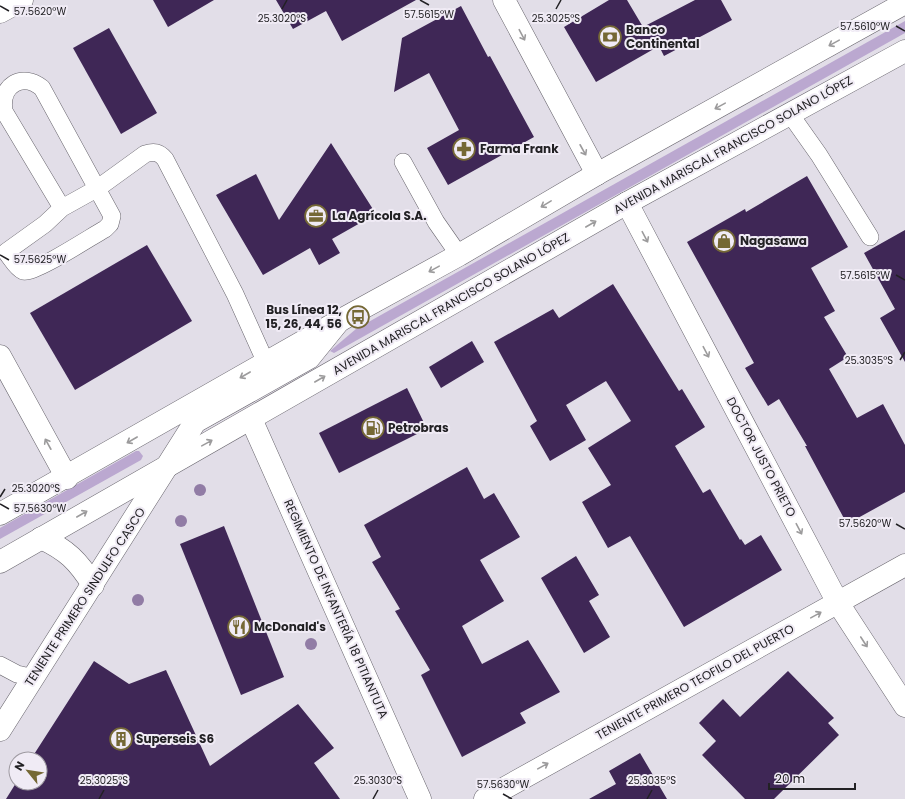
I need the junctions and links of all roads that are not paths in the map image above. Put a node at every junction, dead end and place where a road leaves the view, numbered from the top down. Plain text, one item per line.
1 (22, 0) edge
2 (504, 0) edge
3 (905, 3) edge
4 (0, 12) edge
5 (905, 51) edge
6 (790, 114) junction
7 (403, 162) dead end
8 (597, 174) junction
9 (98, 188) junction
10 (627, 203) junction
11 (62, 208) junction
12 (870, 237) dead end
13 (3, 254) edge
14 (459, 256) junction
15 (339, 321) junction
16 (0, 356) edge
17 (266, 363) junction
18 (251, 419) junction
19 (170, 464) junction
20 (67, 478) junction
21 (0, 514) edge
22 (41, 538) junction
23 (0, 562) edge
24 (905, 565) edge
25 (93, 585) junction
26 (838, 603) junction
27 (0, 665) edge
28 (34, 678) junction
29 (905, 706) edge
30 (0, 730) edge
31 (420, 799) edge
32 (485, 799) edge

1 - 4 main road
2 -> 8 main road
3 -> 8 main road
5 - 6 main road, AVENIDA MARISCAL FRANCISCO SOLANO LÓPEZ
6 - 10 main road, AVENIDA MARISCAL FRANCISCO SOLANO LÓPEZ
6 - 12 lane
7 - 14 lane
8 -> 14 main road
9 - 11 lane
9 - 11 lane
9 - 13 lane
9 - 17 lane
18 -> 10 main road, AVENIDA MARISCAL FRANCISCO SOLANO LÓPEZ
10 -> 26 main road, DOCTOR JUSTO PRIETO
11 - 13 lane
14 -> 15 main road
15 - 17 main road
15 - 19 main road, TENIENTE PRIMERO SINDULFO CASCO
20 -> 16 main road
17 -> 20 main road
19 -> 18 main road, AVENIDA MARISCAL FRANCISCO SOLANO LÓPEZ
18 - 31 main road, REGIMIENTO DE INFANTERÍA 18 PITIANTUTA
22 -> 19 main road, AVENIDA MARISCAL FRANCISCO SOLANO LÓPEZ
19 - 25 main road, TENIENTE PRIMERO SINDULFO CASCO
20 - 21 main road
22 - 23 main road, AVENIDA MARISCAL FRANCISCO SOLANO LÓPEZ
22 - 25 main road
24 - 26 main road, TENIENTE PRIMERO TEOFILO DEL PUERTO
25 - 28 main road, TENIENTE PRIMERO SINDULFO CASCO
26 -> 29 main road, DOCTOR JUSTO PRIETO
32 -> 26 main road, TENIENTE PRIMERO TEOFILO DEL PUERTO
27 - 28 lane
28 - 30 main road, TENIENTE PRIMERO SINDULFO CASCO

